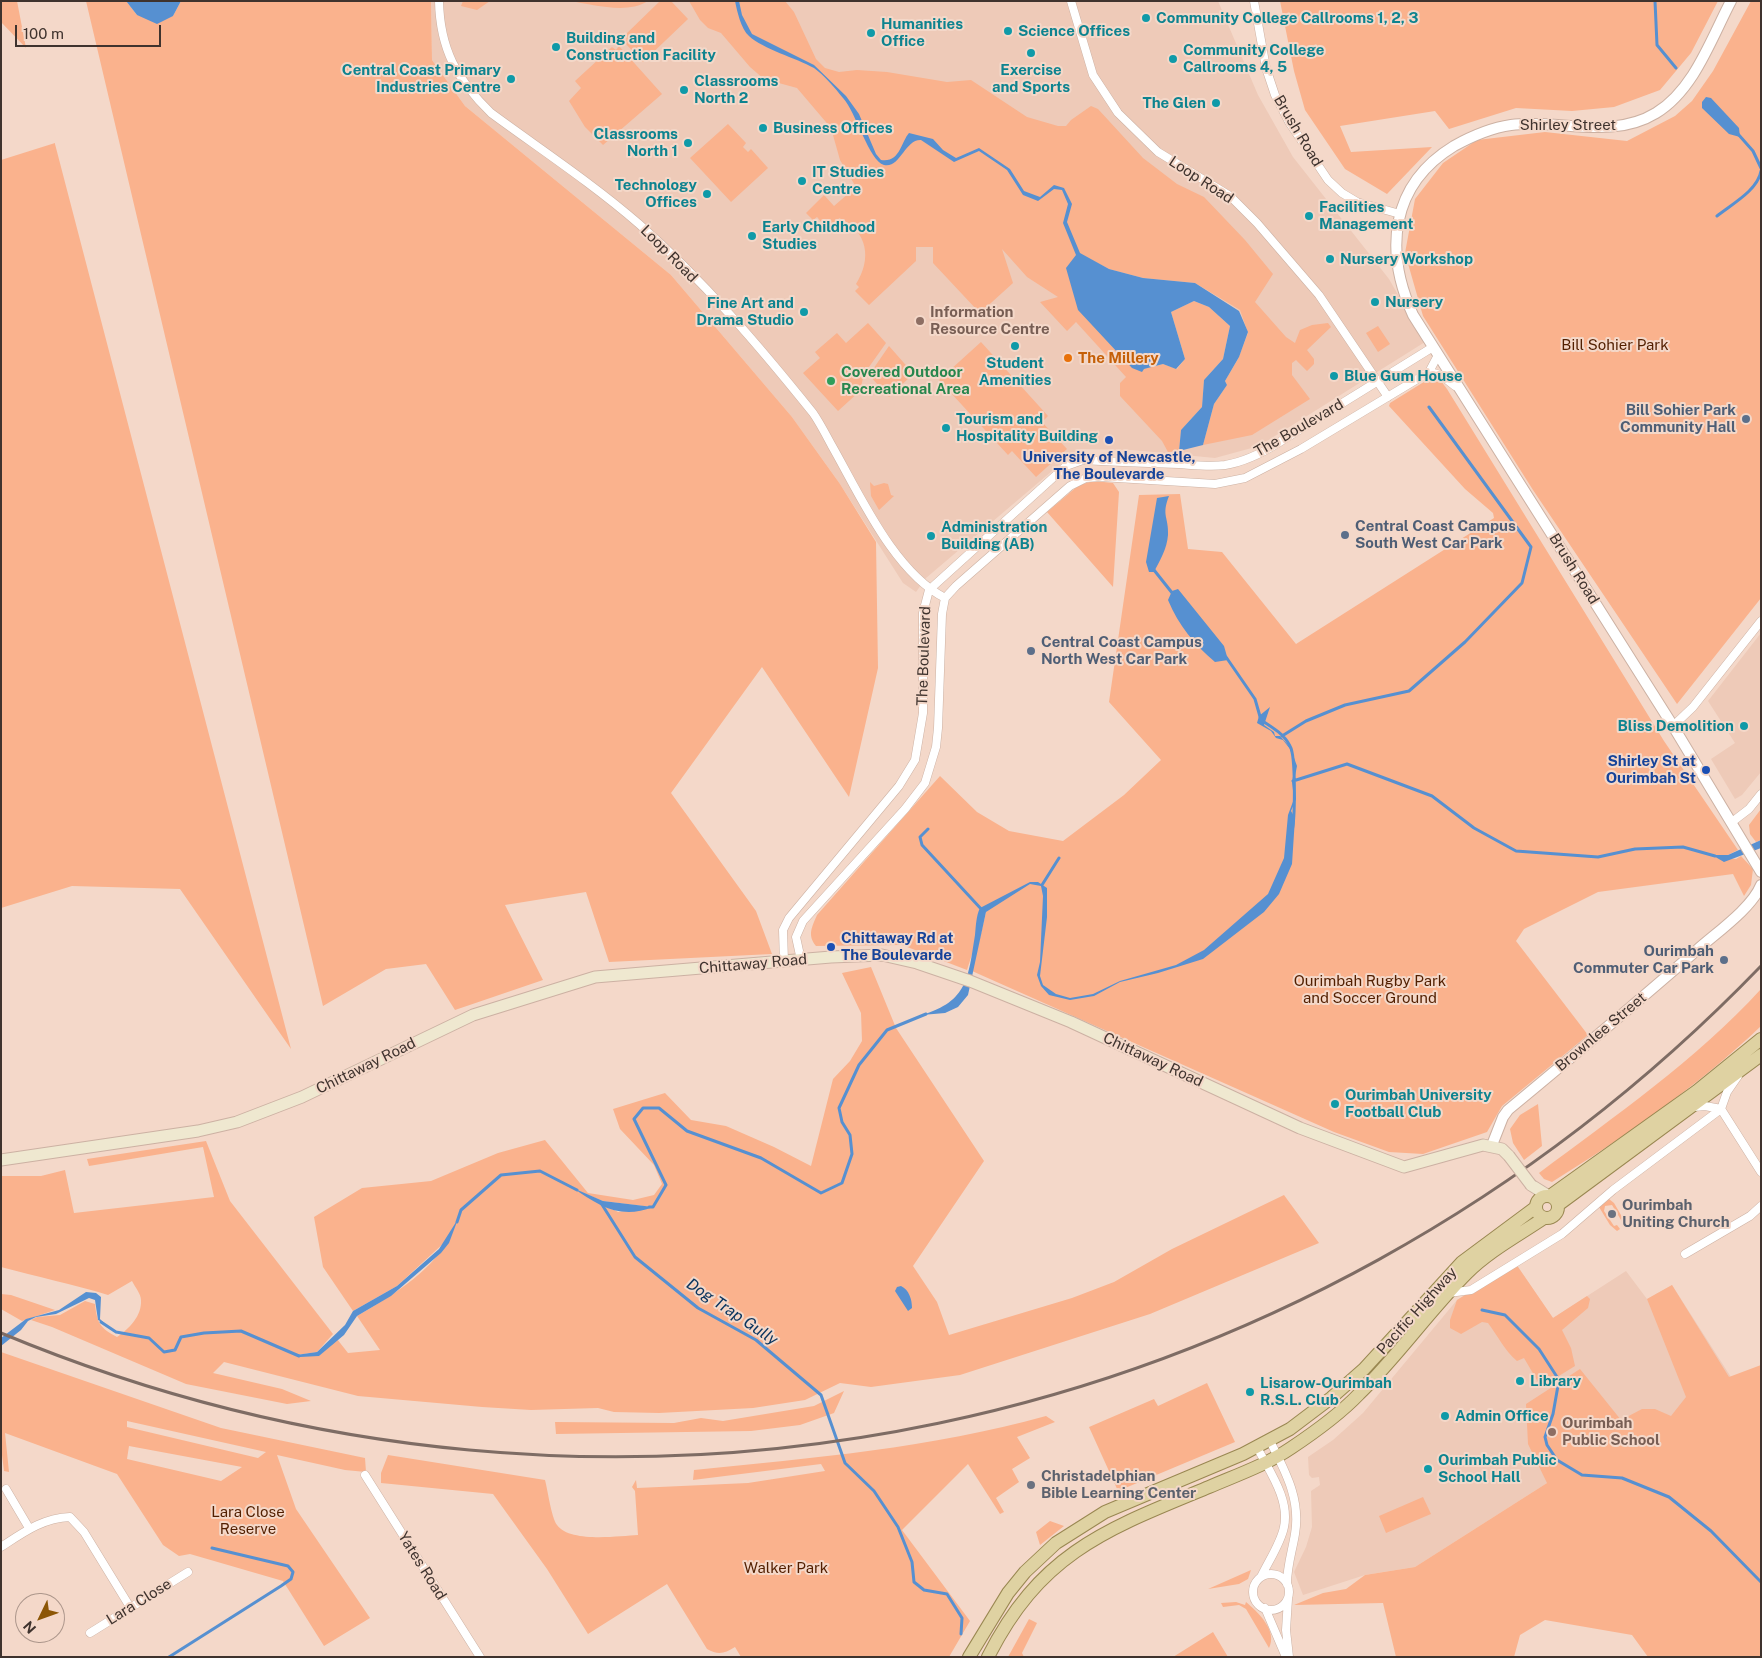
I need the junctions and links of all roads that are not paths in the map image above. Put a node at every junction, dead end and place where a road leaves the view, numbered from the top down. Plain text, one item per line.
1 (439, 1) edge
2 (1071, 1) edge
3 (1254, 1) edge
4 (1731, 1) edge
5 (1400, 214) junction
6 (1396, 262) joint
7 (1436, 351) junction
8 (1429, 372) junction
9 (1378, 382) junction
10 (1388, 397) junction
11 (1472, 409) junction
12 (929, 590) junction
13 (945, 598) junction
14 (1761, 621) edge
15 (1674, 726) junction
16 (1761, 794) edge
17 (1732, 822) junction
18 (1761, 872) edge
19 (1761, 885) edge
20 (801, 960) junction
21 (784, 962) junction
22 (1761, 1039) edge
23 (1761, 1055) edge
24 (1741, 1072) junction
25 (1692, 1108) junction
26 (1721, 1109) junction
27 (1492, 1145) junction
28 (1, 1160) edge
29 (1761, 1172) edge
30 (1545, 1201) junction
31 (1761, 1206) edge
32 (1544, 1218) junction
33 (1685, 1254) dead end
34 (1447, 1294) junction
35 (1270, 1441) junction
36 (1257, 1447) junction
37 (1277, 1456) junction
38 (1265, 1463) junction
39 (365, 1475) dead end
40 (6, 1490) dead end
41 (29, 1528) junction
42 (1, 1547) edge
43 (188, 1572) dead end
44 (1262, 1577) junction
45 (1287, 1584) junction
46 (1288, 1598) junction
47 (130, 1607) junction
48 (1264, 1608) junction
49 (90, 1633) dead end
50 (480, 1657) edge
51 (969, 1657) edge
52 (988, 1657) edge
53 (1288, 1657) edge

1 - 12 street, Loop Road
2 - 9 street, Loop Road
3 - 5 street, Brush Road
4 - 5 street, Shirley Street
5 - 6 street, Shirley Street
6 - 7 street, Brush Road
7 - 8 street
7 - 9 street, The Boulevard
7 - 11 street, Brush Road
8 - 10 street, The Boulevard
8 - 11 street
9 - 10 street, Loop Road
9 - 12 street, The Boulevard
10 - 13 street, The Boulevard
11 - 15 street, Brush Road
12 - 13 street, Loop Road
12 - 21 street, The Boulevard
13 - 20 street, The Boulevard
14 - 15 street
15 - 17 street, Brush Road
16 - 17 street
17 - 18 street, Brush Road
19 - 27 street, Brownlee Street
20 - 21 main road, Chittaway Road
20 - 27 main road, Chittaway Road
21 - 28 main road, Chittaway Road
22 - 30 main road, Pacific Highway
23 - 24 main road, Pacific Highway
24 - 25 main road, Pacific Highway
24 - 26 street
25 - 26 street
25 - 30 main road, Pacific Highway
26 - 29 street
26 - 34 street
27 - 30 main road, bridge
30 - 32 main road
30 - 32 main road, Pacific Highway
30 - 35 main road, Pacific Highway
31 - 33 street
32 - 34 main road, Pacific Highway
34 - 37 main road, Pacific Highway
35 - 36 main road, Pacific Highway
35 - 37 street
36 - 38 street
36 - 51 main road, Pacific Highway
37 - 38 main road, Pacific Highway
37 - 45 street
38 - 44 street
38 - 52 main road, Pacific Highway
39 - 50 street, Yates Road
40 - 41 street
41 - 42 street
41 - 47 street
43 - 47 street, Lara Close
44 - 45 street
44 - 48 street
45 - 46 street
46 - 48 street
46 - 53 street
47 - 49 street, Lara Close
48 - 53 street

